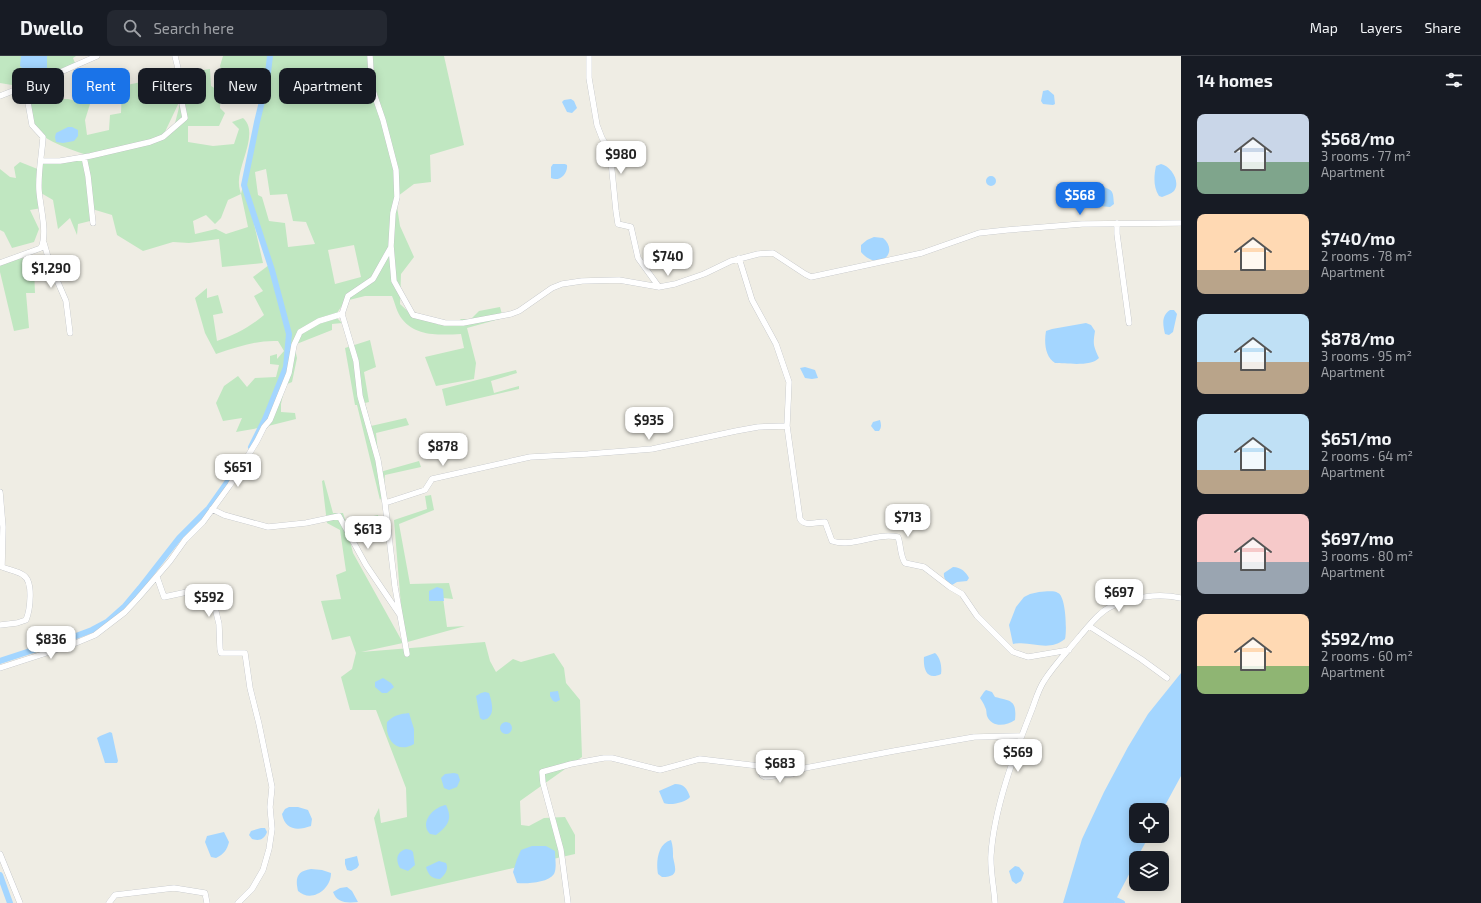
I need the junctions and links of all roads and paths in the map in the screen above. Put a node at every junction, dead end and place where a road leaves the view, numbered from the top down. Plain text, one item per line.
1 (97, 56) edge
2 (175, 56) edge
3 (370, 56) edge
4 (589, 56) edge
5 (64, 70) edge
6 (12, 91) edge
7 (0, 96) edge
8 (28, 104) edge
9 (84, 157) junction
10 (41, 161) junction
11 (93, 223) dead end
12 (1117, 223) junction
13 (1181, 223) edge
14 (44, 243) junction
15 (391, 246) junction
16 (739, 258) junction
17 (0, 263) edge
18 (659, 287) junction
19 (342, 314) junction
20 (1129, 323) dead end
21 (70, 333) dead end
22 (787, 426) junction
23 (0, 492) edge
24 (386, 503) junction
25 (212, 509) junction
26 (157, 577) junction
27 (1181, 598) edge
28 (400, 616) junction
29 (0, 625) edge
30 (1089, 626) junction
31 (1068, 650) junction
32 (407, 654) dead end
33 (0, 668) edge
34 (1167, 678) dead end
35 (1021, 736) junction
36 (0, 854) edge
37 (20, 903) edge
38 (109, 903) edge
39 (207, 903) edge
40 (238, 903) edge
41 (568, 903) edge
42 (995, 903) edge

1 - 5 street
2 - 9 street
3 - 15 street
4 - 18 street
6 - 7 street
8 - 10 street
9 - 10 street
9 - 11 street
10 - 14 street
12 - 13 street
12 - 16 street
12 - 20 street
14 - 17 street
14 - 21 street
15 - 18 street
15 - 19 street
16 - 18 street
16 - 22 street
19 - 24 street
19 - 25 street
22 - 24 street
22 - 31 street
23 - 29 street
24 - 28 street
25 - 26 street
25 - 28 street
26 - 33 street
26 - 40 street
27 - 30 street
28 - 32 street
30 - 31 street
30 - 34 street
31 - 35 street
35 - 41 street
35 - 42 street
36 - 37 street
38 - 39 street

